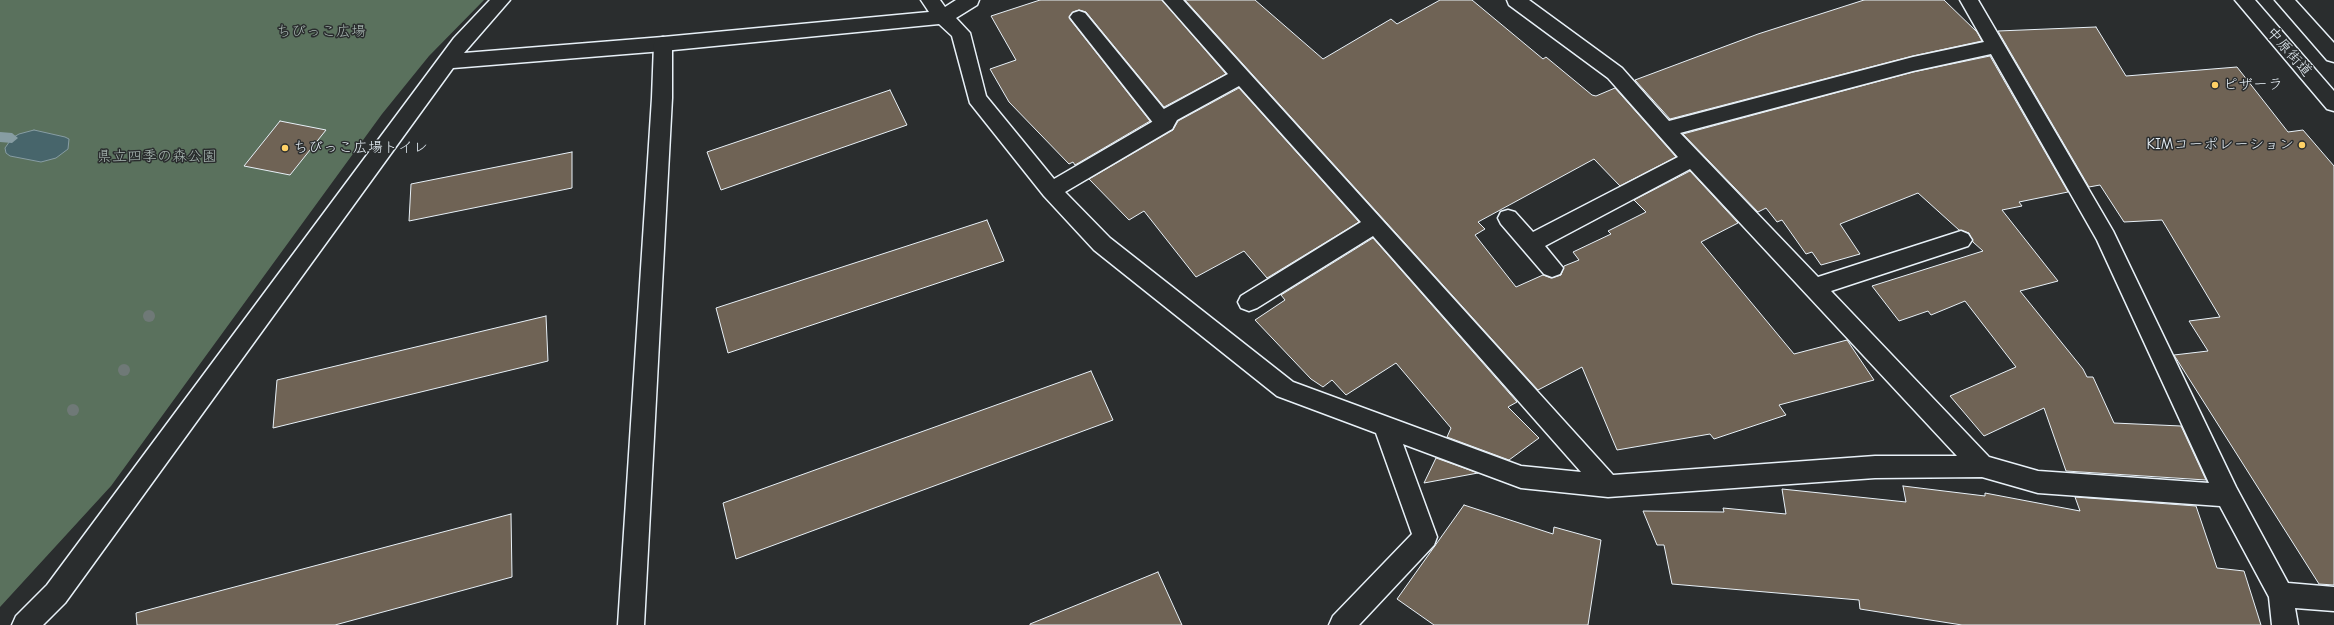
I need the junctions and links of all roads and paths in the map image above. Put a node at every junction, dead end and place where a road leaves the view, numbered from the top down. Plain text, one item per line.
1 (501, 0) edge
2 (970, 0) edge
3 (1172, 0) edge
4 (1516, 0) edge
5 (1969, 0) edge
6 (2244, 0) edge
7 (2284, 0) edge
8 (937, 9) edge
9 (1079, 17) dead end
10 (663, 44) junction
11 (1995, 46) junction
12 (2334, 55) edge
13 (448, 61) junction
14 (1241, 76) junction
15 (2334, 104) edge
16 (1165, 124) junction
17 (1665, 130) junction
18 (1693, 158) junction
19 (1051, 190) junction
20 (1508, 218) dead end
21 (1375, 224) junction
22 (1961, 240) dead end
23 (1531, 243) junction
24 (1552, 268) dead end
25 (1813, 288) junction
26 (1248, 302) dead end
27 (1385, 426) junction
28 (1982, 466) junction
29 (1608, 486) junction
30 (2227, 495) junction
31 (2281, 595) junction
32 (2334, 600) edge
33 (1347, 623) edge
34 (26, 625) edge
35 (631, 625) edge
36 (2285, 625) edge

1 - 13 street
2 - 8 street
3 - 14 street
4 - 17 street
5 - 11 street
6 - 15 street, 中原街道
7 - 12 street, 中原街道
8 - 10 street
8 - 19 street
9 - 16 lane
10 - 13 street
10 - 35 street
11 - 17 street
11 - 30 street
13 - 34 street
14 - 16 street
14 - 21 street
16 - 19 street
17 - 18 street
18 - 23 street
18 - 25 street
19 - 27 street
20 - 23 street
21 - 26 street
21 - 29 street
22 - 25 street
23 - 24 street
25 - 28 street
27 - 29 street
27 - 33 street
28 - 29 street
28 - 30 street
30 - 31 street
31 - 32 street
31 - 36 street

